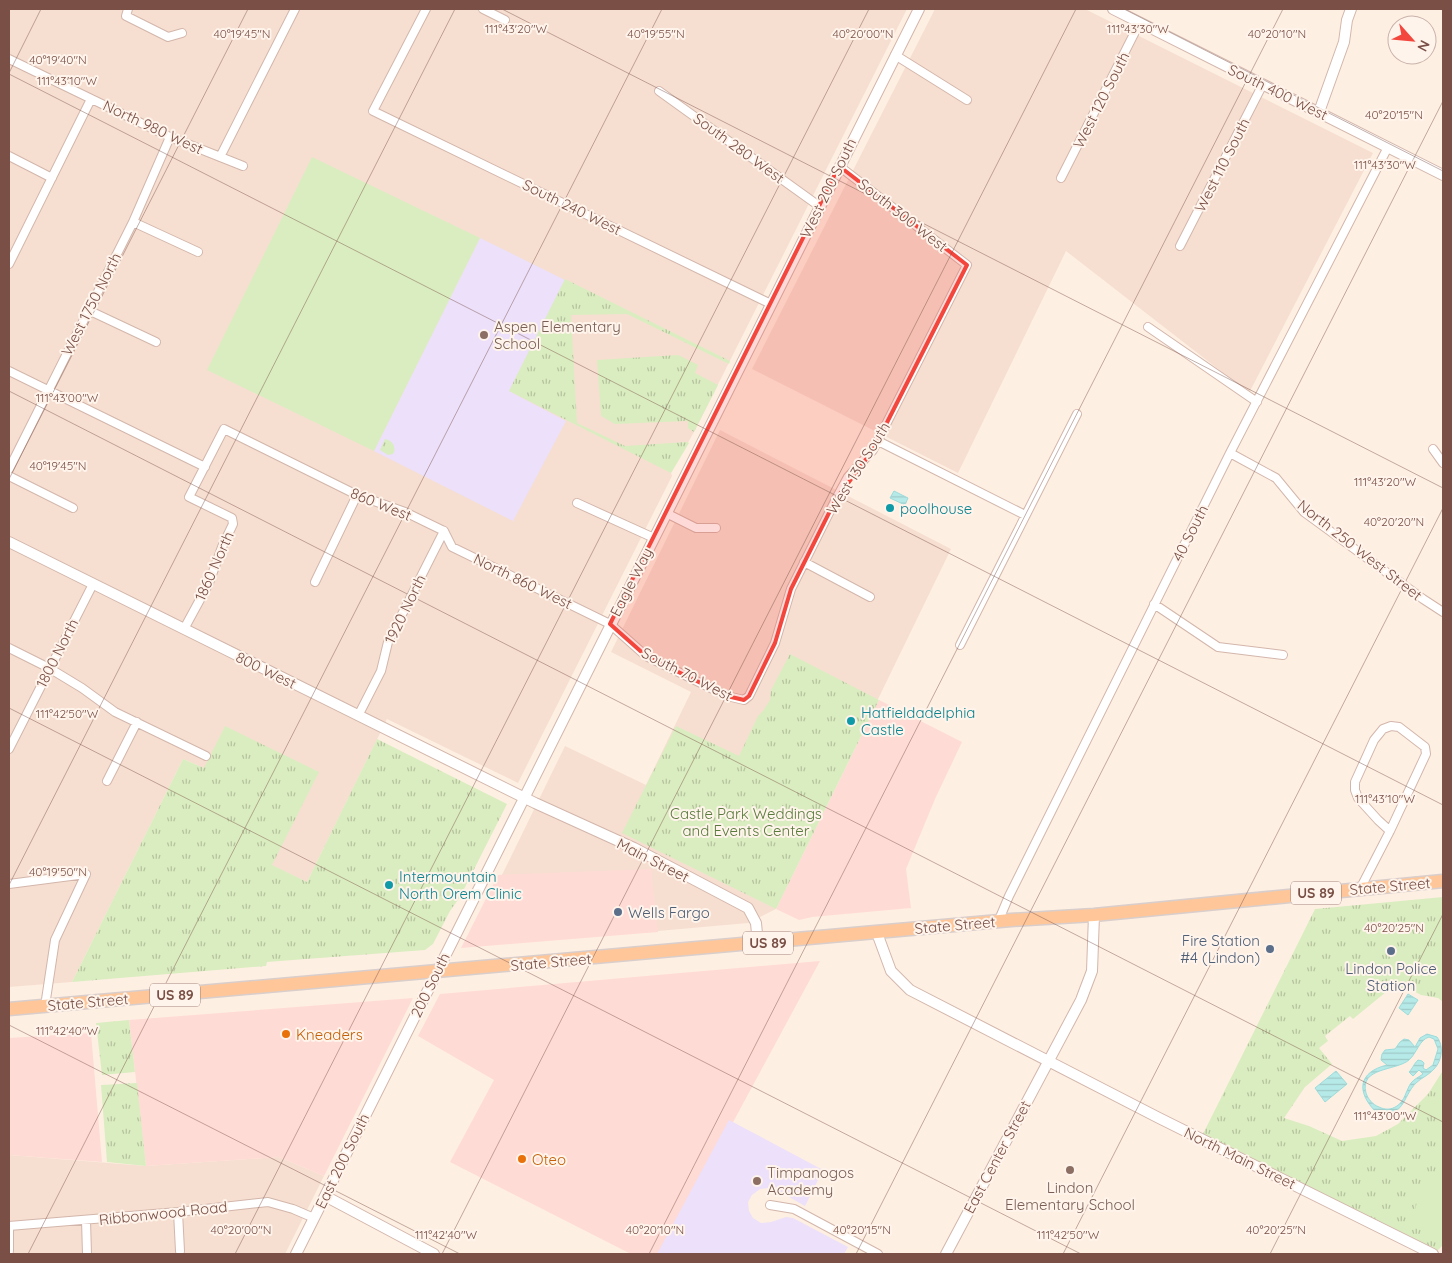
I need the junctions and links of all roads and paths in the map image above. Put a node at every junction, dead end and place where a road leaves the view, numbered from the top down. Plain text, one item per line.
1 (295, 9) edge
2 (426, 9) edge
3 (482, 9) edge
4 (918, 9) edge
5 (1113, 9) edge
6 (1351, 9) edge
7 (127, 12) edge
8 (505, 20) dead end
9 (1140, 22) junction
10 (182, 33) dead end
11 (895, 55) junction
12 (9, 59) edge
13 (1263, 84) junction
14 (659, 91) dead end
15 (91, 99) junction
16 (967, 100) dead end
17 (1319, 112) junction
18 (170, 137) junction
19 (1388, 147) junction
20 (9, 156) edge
21 (220, 157) junction
22 (243, 166) dead end
23 (839, 166) junction
24 (1443, 175) edge
25 (52, 178) junction
26 (1061, 178) dead end
27 (819, 206) junction
28 (133, 222) junction
29 (1180, 246) dead end
30 (198, 252) dead end
31 (9, 264) edge
32 (967, 265) joint
33 (771, 304) junction
34 (88, 310) junction
35 (1148, 327) dead end
36 (156, 342) dead end
37 (738, 367) joint
38 (9, 371) edge
39 (48, 390) junction
40 (1257, 402) junction
41 (1077, 414) dead end
42 (878, 441) junction
43 (264, 448) joint
44 (1433, 449) dead end
45 (1230, 453) junction
46 (1443, 463) edge
47 (205, 467) junction
48 (9, 469) edge
49 (9, 476) edge
50 (357, 496) junction
51 (577, 502) dead end
52 (73, 508) dead end
53 (666, 513) junction
54 (1025, 515) junction
55 (716, 528) dead end
56 (444, 531) junction
57 (654, 538) junction
58 (9, 542) edge
59 (804, 562) junction
60 (315, 582) dead end
61 (93, 584) junction
62 (870, 597) dead end
63 (1154, 604) junction
64 (1443, 612) edge
65 (610, 624) junction
66 (184, 629) junction
67 (960, 645) dead end
68 (9, 648) edge
69 (1282, 655) dead end
70 (49, 668) junction
71 (744, 700) joint
72 (358, 716) junction
73 (137, 722) junction
74 (9, 749) edge
75 (206, 756) dead end
76 (107, 781) dead end
77 (524, 798) junction
78 (1390, 831) junction
79 (1443, 881) edge
80 (9, 884) edge
81 (1360, 889) junction
82 (1094, 914) junction
83 (998, 922) junction
84 (877, 933) junction
85 (758, 944) junction
86 (436, 972) junction
87 (45, 1006) junction
88 (9, 1010) edge
89 (1048, 1060) junction
90 (388, 1068) joint
91 (325, 1196) junction
92 (770, 1205) dead end
93 (178, 1212) junction
94 (314, 1218) junction
95 (86, 1220) junction
96 (9, 1226) edge
97 (9, 1251) edge
98 (180, 1251) dead end
99 (87, 1254) edge
100 (296, 1254) edge
101 (434, 1254) edge
102 (878, 1254) edge
103 (946, 1254) edge
104 (1433, 1254) edge

1 - 21 street
2 - 33 street, South 240 West
3 - 8 street
4 - 11 street, West 200 South
5 - 9 street, South 400 West
6 - 17 street
7 - 10 street
9 - 13 street, South 400 West
9 - 26 street, West 120 South
11 - 16 street
11 - 23 street, West 200 South
12 - 15 street, North 980 West
13 - 17 street, South 400 West
13 - 29 street, West 110 South
14 - 27 street, South 280 West
15 - 18 street, North 980 West
15 - 25 street
17 - 19 street, South 400 West
18 - 21 street, North 980 West
18 - 28 street, West 1750 North
19 - 24 street, South 400 West
19 - 40 street, 40 South
20 - 25 street
21 - 22 street, North 980 West
23 - 27 street, West 200 South
23 - 32 street, South 300 West
25 - 31 street
27 - 33 street, West 200 South
28 - 30 street
28 - 34 street, West 1750 North
32 - 42 street, West 130 South
33 - 37 street, West 200 South
34 - 36 street
34 - 39 street, West 1750 North
35 - 40 street
37 - 53 street, Eagle Way
38 - 39 street
39 - 47 street
39 - 48 street, West 1750 North
40 - 45 street, 40 South
41 - 54 street
42 - 54 street
42 - 59 street, West 130 South
43 - 47 street, 1860 North
43 - 50 street, 860 West
44 - 46 street
45 - 63 street, 40 South
45 - 64 street, North 250 West Street
47 - 66 street, 1860 North
49 - 52 street
50 - 56 street, 860 West
50 - 60 street
51 - 57 street
53 - 55 street
53 - 57 street, Eagle Way
54 - 67 street
56 - 65 street, North 860 West
56 - 72 street, 1920 North
57 - 65 street, Eagle Way
58 - 61 street, 800 West
59 - 62 street
59 - 71 street, West 130 South
61 - 66 street, 800 West
61 - 70 street, 1800 North
63 - 69 street
63 - 83 street, 40 South
65 - 71 street, South 70 West
65 - 77 street, Eagle Way
66 - 72 street, 800 West
68 - 70 street
70 - 73 street
70 - 74 street, 1800 North
72 - 77 street, 800 West
73 - 75 street
73 - 76 street
77 - 85 street, Main Street
77 - 86 street, 200 South
78 - 78 street
78 - 81 street
79 - 81 main road, State Street / US 89
80 - 87 street
81 - 82 main road, State Street / US 89
82 - 83 main road, State Street / US 89
82 - 89 street, East Center Street
83 - 84 main road, State Street / US 89
84 - 85 main road, State Street / US 89
84 - 89 street
85 - 86 main road, State Street / US 89
86 - 87 main road, State Street / US 89
86 - 90 street, 200 South
87 - 88 main road, State Street / US 89
89 - 103 street, East Center Street
89 - 104 street, North Main Street
90 - 91 street, East 200 South
91 - 94 street, East 200 South
91 - 101 street
92 - 102 street
93 - 94 street, Ribbonwood Road
93 - 95 street, Ribbonwood Road
93 - 98 street
94 - 100 street, East 200 South
95 - 96 street, Ribbonwood Road
95 - 99 street
96 - 97 street

